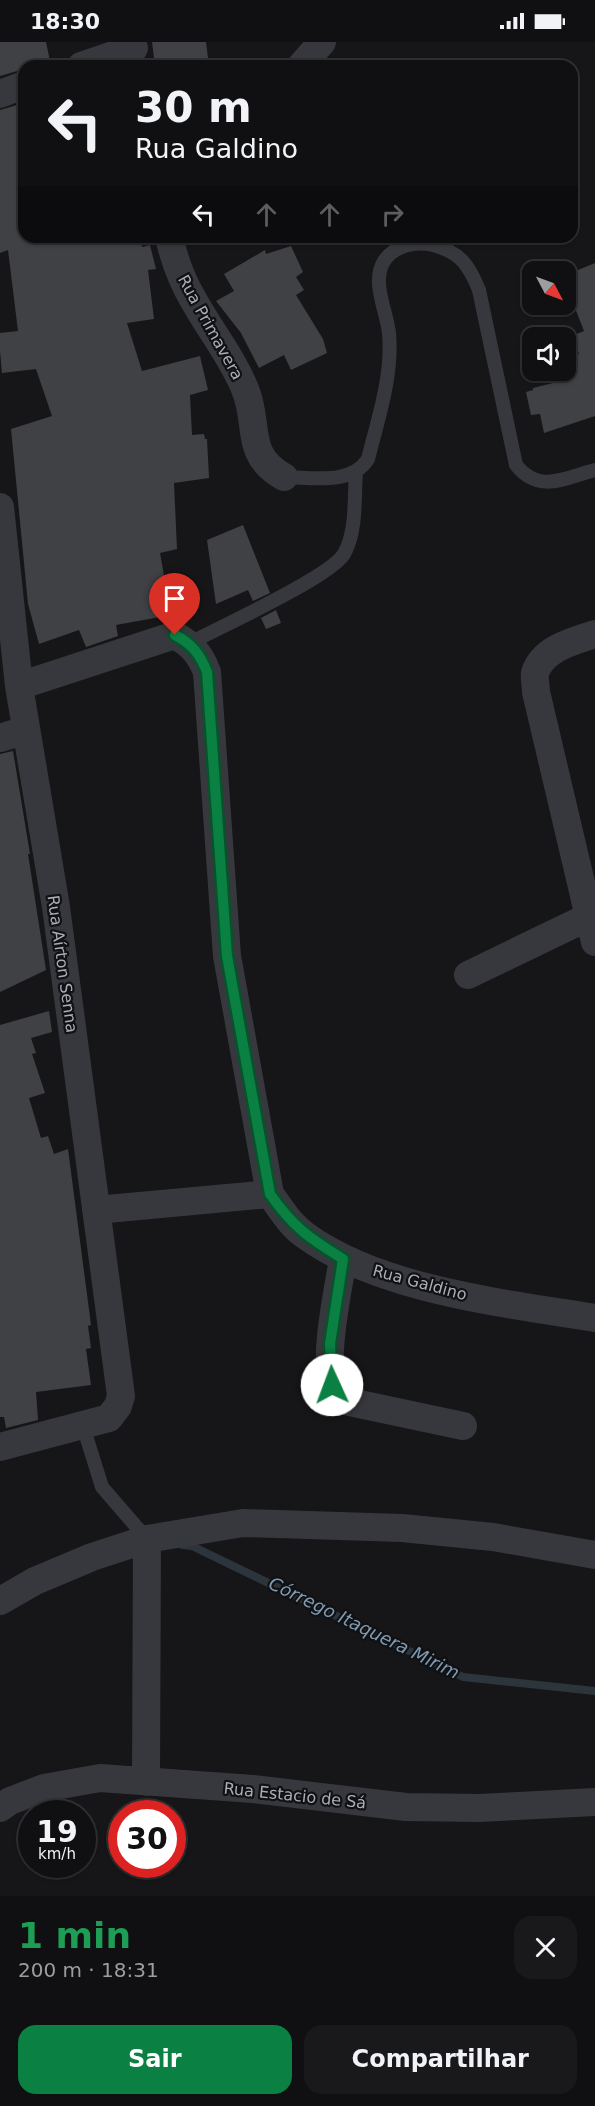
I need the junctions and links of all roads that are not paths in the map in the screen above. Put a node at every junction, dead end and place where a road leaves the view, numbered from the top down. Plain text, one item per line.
1 (322, 42) edge
2 (135, 52) edge
3 (104, 60) edge
4 (306, 60) edge
5 (18, 88) edge
6 (0, 94) edge
7 (170, 243) edge
8 (595, 470) edge
9 (356, 472) junction
10 (284, 477) joint
11 (0, 507) edge
12 (595, 634) edge
13 (183, 639) junction
14 (19, 686) junction
15 (13, 734) edge
16 (592, 929) edge
17 (468, 975) dead end
18 (270, 1194) junction
19 (96, 1210) junction
20 (343, 1259) junction
21 (595, 1318) edge
22 (96, 1422) junction
23 (463, 1426) dead end
24 (0, 1447) edge
25 (147, 1539) junction
26 (595, 1555) edge
27 (0, 1601) edge
28 (146, 1782) junction
29 (595, 1803) edge
30 (0, 1808) edge

1 - 4 street
2 - 3 street
5 - 6 street
7 - 10 street, Rua Primavera
8 - 9 lane
9 - 10 lane
9 - 13 lane
11 - 14 street, Rua Aírton Senna
12 - 16 street
13 - 14 street
13 - 18 street
14 - 15 street, Rua Aírton Senna
15 - 19 street, Rua Aírton Senna
16 - 17 street
18 - 19 street
18 - 20 street, Rua Galdino
19 - 22 street, Rua Aírton Senna
20 - 21 street, Rua Galdino
20 - 23 street
22 - 24 street
22 - 25 lane
25 - 26 street
25 - 27 street
25 - 28 street
28 - 29 street, Rua Estacio de Sá
28 - 30 street, Rua Estacio de Sá

